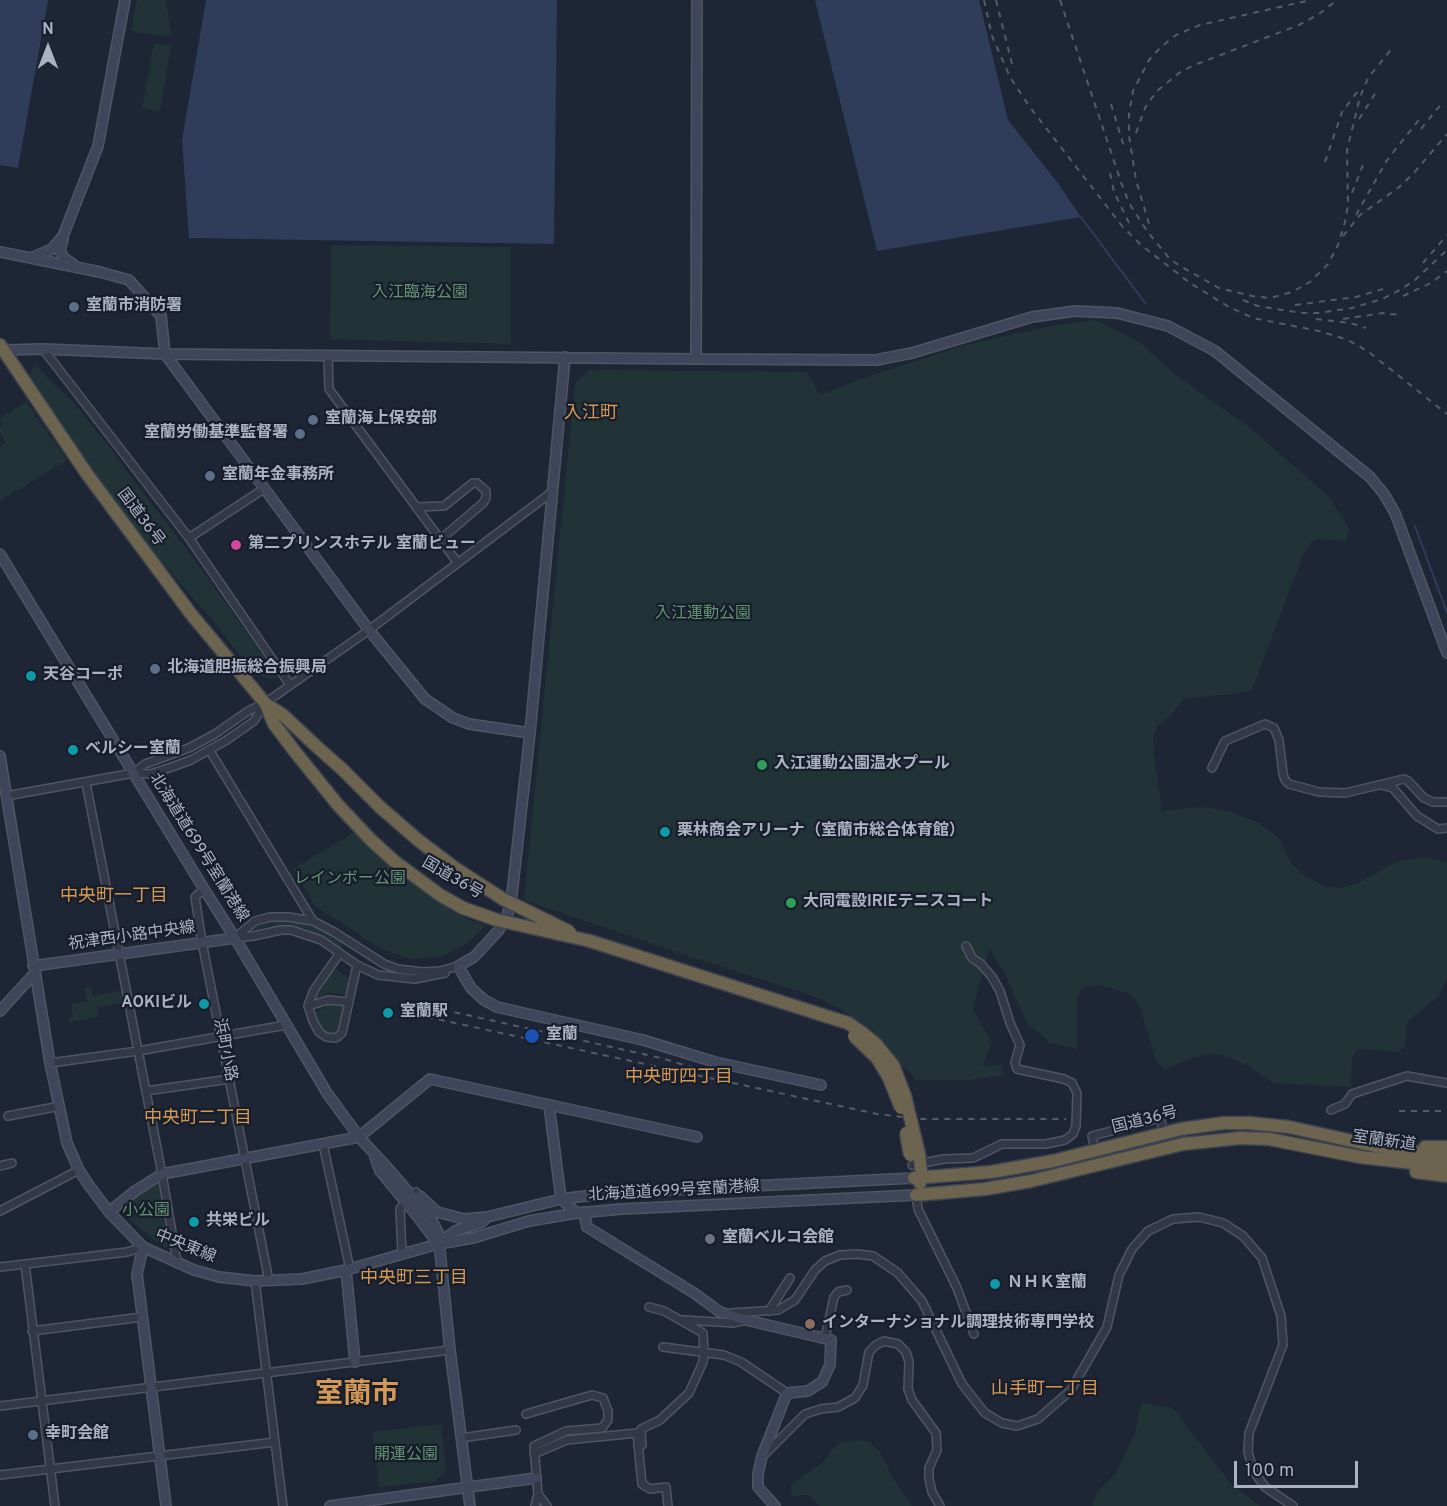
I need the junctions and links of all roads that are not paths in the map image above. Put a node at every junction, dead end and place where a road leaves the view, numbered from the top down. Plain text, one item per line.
1 (124, 0) edge
2 (697, 0) edge
3 (63, 236) junction
4 (0, 252) edge
5 (31, 258) junction
6 (78, 267) junction
7 (1, 348) edge
8 (43, 349) junction
9 (165, 354) junction
10 (328, 355) junction
11 (565, 357) junction
12 (696, 359) junction
13 (265, 488) junction
14 (552, 492) junction
15 (416, 507) junction
16 (189, 538) junction
17 (440, 540) junction
18 (0, 554) edge
19 (457, 562) junction
20 (369, 630) junction
21 (1447, 653) edge
22 (290, 685) junction
23 (265, 703) junction
24 (530, 733) junction
25 (210, 751) junction
26 (0, 756) edge
27 (1212, 768) dead end
28 (134, 773) junction
29 (86, 783) junction
30 (1382, 784) junction
31 (6, 796) junction
32 (1447, 802) edge
33 (1447, 828) edge
34 (204, 889) junction
35 (313, 921) junction
36 (235, 938) junction
37 (590, 941) junction
38 (202, 942) junction
39 (966, 946) dead end
40 (340, 953) junction
41 (118, 955) junction
42 (357, 965) junction
43 (458, 966) junction
44 (34, 970) junction
45 (350, 1002) junction
46 (308, 1006) junction
47 (0, 1011) edge
48 (286, 1025) junction
49 (222, 1037) junction
50 (138, 1051) junction
51 (50, 1063) junction
52 (230, 1079) junction
53 (1447, 1083) edge
54 (821, 1085) dead end
55 (146, 1091) junction
56 (549, 1105) junction
57 (60, 1106) junction
58 (1331, 1110) dead end
59 (8, 1116) dead end
60 (359, 1137) junction
61 (697, 1137) dead end
62 (323, 1144) junction
63 (1375, 1146) junction
64 (1447, 1147) edge
65 (1316, 1148) junction
66 (374, 1155) junction
67 (1447, 1157) edge
68 (245, 1159) junction
69 (12, 1162) dead end
70 (0, 1166) edge
71 (916, 1166) junction
72 (1447, 1167) edge
73 (79, 1170) junction
74 (162, 1174) junction
75 (1447, 1176) edge
76 (916, 1194) junction
77 (411, 1196) junction
78 (561, 1198) junction
79 (0, 1211) edge
80 (110, 1212) junction
81 (581, 1212) junction
82 (487, 1216) junction
83 (438, 1244) junction
84 (143, 1246) junction
85 (402, 1254) junction
86 (177, 1262) junction
87 (25, 1264) junction
88 (0, 1267) edge
89 (348, 1269) junction
90 (790, 1278) dead end
91 (255, 1281) junction
92 (269, 1281) junction
93 (845, 1293) dead end
94 (649, 1307) dead end
95 (769, 1311) junction
96 (725, 1313) junction
97 (142, 1317) junction
98 (680, 1319) junction
99 (746, 1320) junction
100 (32, 1331) junction
101 (974, 1334) dead end
102 (825, 1338) junction
103 (663, 1347) dead end
104 (450, 1350) junction
105 (704, 1352) junction
106 (355, 1362) junction
107 (267, 1373) junction
108 (151, 1387) junction
109 (787, 1393) junction
110 (41, 1401) junction
111 (0, 1406) edge
112 (526, 1414) dead end
113 (516, 1430) dead end
114 (461, 1438) junction
115 (275, 1442) junction
116 (638, 1447) junction
117 (534, 1454) junction
118 (160, 1456) junction
119 (762, 1456) junction
120 (50, 1469) junction
121 (0, 1475) edge
122 (536, 1478) junction
123 (467, 1488) junction
124 (538, 1494) junction
125 (390, 1502) edge
126 (55, 1506) edge
127 (166, 1506) edge
128 (283, 1506) edge
129 (330, 1506) edge
130 (470, 1506) edge
131 (535, 1506) edge
132 (547, 1506) edge
133 (668, 1506) edge
134 (775, 1506) edge
135 (940, 1506) edge
136 (1293, 1506) edge

1 - 3 street
2 - 12 street
3 - 5 street
3 - 6 street
4 - 5 street
5 - 6 street
6 - 9 street
7 - 8 street
7 - 23 highway, 国道36号
8 - 9 street
8 - 16 street
9 - 10 street
9 - 13 street
10 - 11 street
10 - 15 street
11 - 12 street
11 - 14 street
12 - 21 street
13 - 16 street
13 - 20 street
14 - 19 street
14 - 24 street
15 - 17 street
15 - 17 street
16 - 22 street
17 - 19 street
18 - 28 street, 北海道道699号室蘭港線
19 - 20 street
20 - 22 street
20 - 24 street
22 - 23 street
23 - 25 street
23 - 28 street
23 - 37 highway, 国道36号, bridge
23 - 37 highway, 国道36号, bridge
24 - 43 street
25 - 28 street
25 - 35 street
26 - 31 street
27 - 30 street
28 - 29 street
28 - 34 street, 北海道道699号室蘭港線
29 - 31 street
29 - 41 street
30 - 32 street
30 - 33 street
31 - 44 street
34 - 36 street, 北海道道699号室蘭港線
34 - 38 street, 浜町小路
35 - 36 street
35 - 43 street
36 - 38 street, 祝津西小路中央線
36 - 40 street
36 - 48 street, 北海道道699号室蘭港線
37 - 71 highway, 国道36号, bridge
38 - 41 street, 祝津西小路中央線
38 - 49 street, 浜町小路
39 - 71 street
40 - 42 street
40 - 46 street
41 - 44 street, 祝津西小路中央線
41 - 50 street
42 - 43 street
42 - 45 street
43 - 54 street
44 - 47 street
44 - 51 street
45 - 46 street
45 - 46 street
48 - 49 street
48 - 60 street, 北海道道699号室蘭港線
49 - 50 street
49 - 52 street, 浜町小路
50 - 51 street
50 - 55 street
51 - 57 street
52 - 55 street
52 - 68 street, 浜町小路
53 - 58 street
55 - 74 street
56 - 60 street
56 - 61 street
56 - 78 street
57 - 59 street
57 - 73 street
60 - 62 street
60 - 66 street, 北海道道699号室蘭港線
62 - 68 street
62 - 89 street
63 - 64 highway
63 - 67 highway, 室蘭新道
63 - 71 highway, 国道36号
65 - 72 highway, 室蘭新道
65 - 75 highway
65 - 76 highway, 国道36号
66 - 77 street, 北海道道699号室蘭港線
66 - 77 street, 北海道道699号室蘭港線
68 - 74 street
68 - 92 street, 浜町小路
69 - 70 street
71 - 76 highway
71 - 78 street, 北海道道699号室蘭港線
73 - 79 street
73 - 80 street
74 - 80 street
74 - 86 street
76 - 81 street, 北海道道699号室蘭港線
76 - 101 street
77 - 82 street, 北海道道699号室蘭港線
77 - 83 street, 北海道道699号室蘭港線
77 - 85 street
78 - 81 street
78 - 82 street, 北海道道699号室蘭港線
80 - 84 street
81 - 83 street, 北海道道699号室蘭港線
81 - 96 street
82 - 83 street, 北海道道699号室蘭港線
83 - 85 street, 中央東線
83 - 104 street
84 - 86 street, 中央東線
84 - 87 street
84 - 97 street, 中央東線
85 - 89 street, 中央東線
86 - 91 street, 中央東線
87 - 88 street
87 - 100 street
89 - 92 street, 中央東線
89 - 106 street
90 - 95 street
91 - 92 street, 中央東線
91 - 107 street
93 - 102 street
94 - 98 street
95 - 96 street
95 - 136 street
96 - 99 street
97 - 100 street
97 - 108 street, 中央東線
98 - 99 street
98 - 105 street
99 - 102 street
100 - 110 street
102 - 109 street
103 - 105 street
104 - 106 street
104 - 114 street
105 - 109 street
105 - 116 street
106 - 107 street
107 - 108 street
107 - 115 street
108 - 110 street
108 - 118 street, 中央東線
109 - 119 street
110 - 111 street
110 - 120 street
112 - 117 street
113 - 114 street
114 - 123 street
115 - 118 street
115 - 128 street
116 - 117 street
116 - 133 street
117 - 122 street
118 - 120 street
118 - 127 street, 中央東線
119 - 134 street
119 - 135 street
120 - 121 street
120 - 126 street
122 - 123 street
122 - 124 street
123 - 125 street
123 - 130 street
124 - 131 street
124 - 132 street
125 - 129 street

